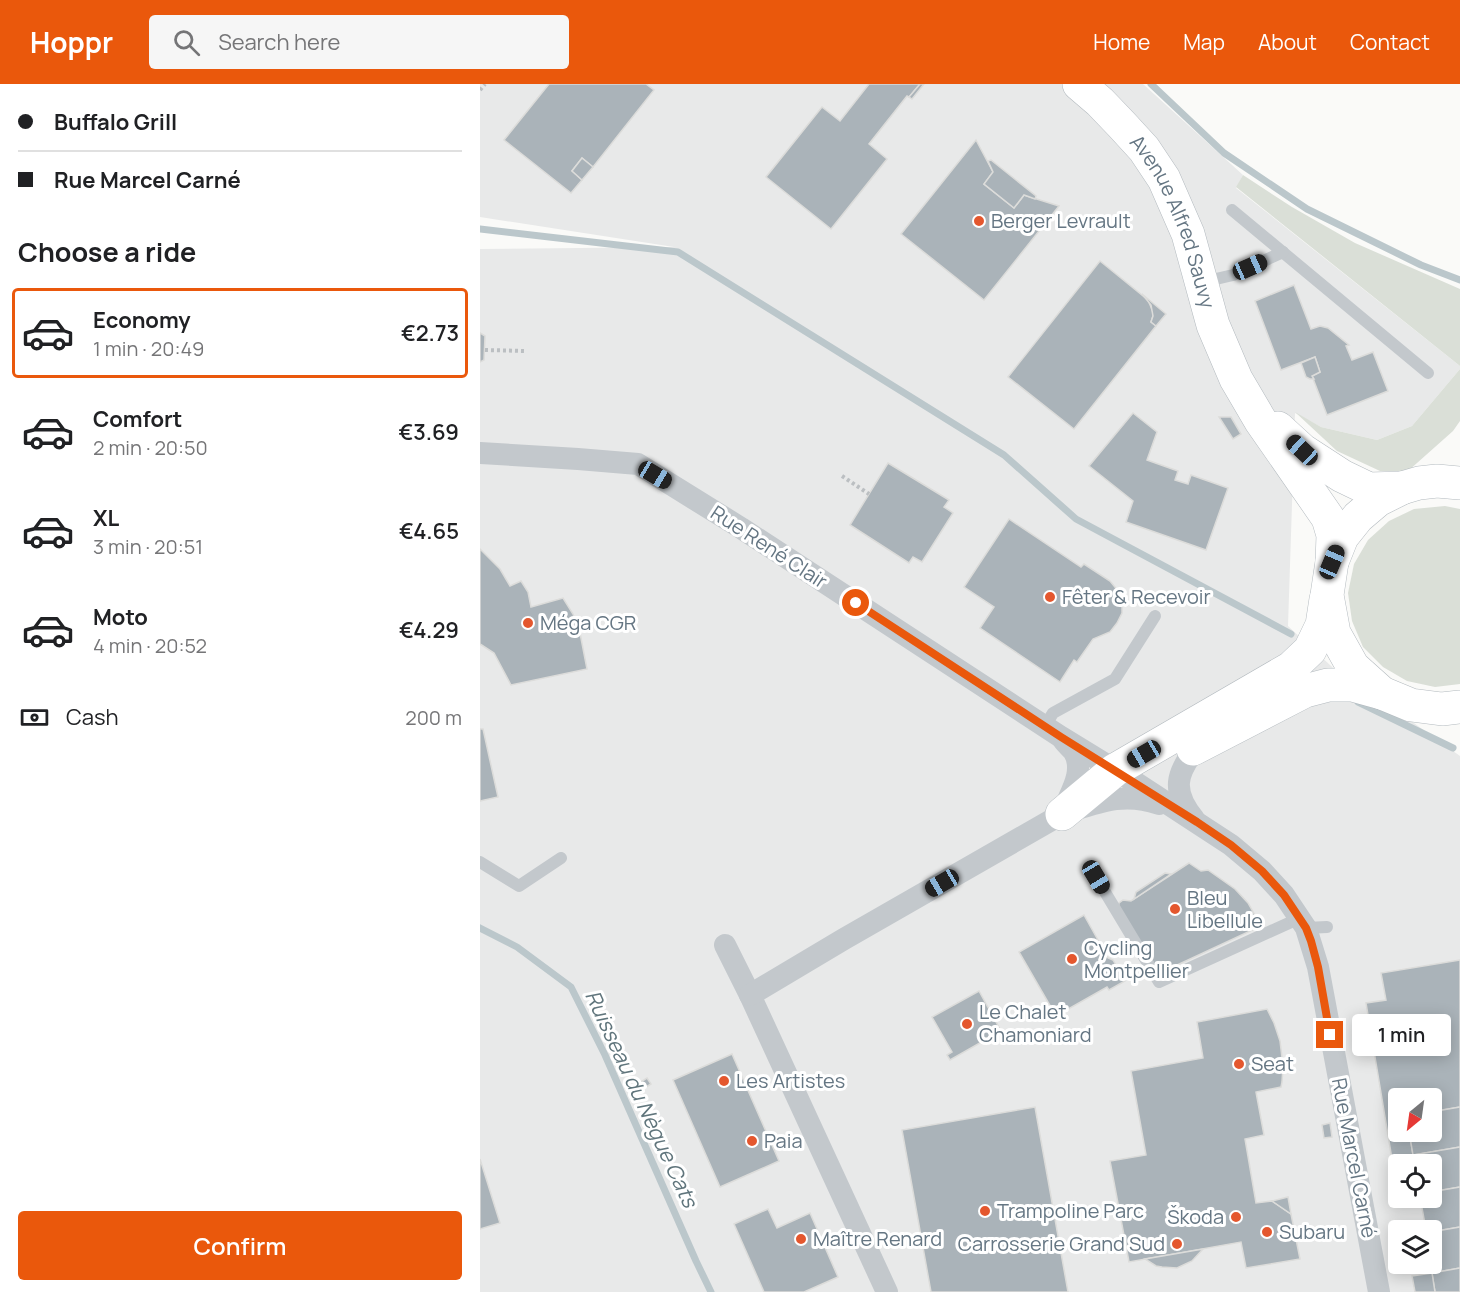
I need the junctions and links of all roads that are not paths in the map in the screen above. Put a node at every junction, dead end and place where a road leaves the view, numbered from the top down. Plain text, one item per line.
1 (1079, 84) edge
2 (1232, 210) dead end
3 (1283, 252) junction
4 (1202, 283) junction
5 (1428, 373) dead end
6 (1236, 379) junction
7 (480, 453) edge
8 (1452, 476) edge
9 (1402, 488) junction
10 (1332, 562) junction
11 (1327, 595) junction
12 (1155, 616) dead end
13 (1397, 699) junction
14 (1460, 706) edge
15 (1053, 732) junction
16 (1460, 732) edge
17 (1197, 747) junction
18 (1131, 768) junction
19 (1062, 814) junction
20 (1197, 822) junction
21 (561, 858) dead end
22 (480, 862) edge
23 (1096, 877) dead end
24 (1311, 924) junction
25 (725, 945) dead end
26 (750, 995) junction
27 (887, 1292) edge
28 (1379, 1292) edge

1 - 4 street, Avenue Alfred Sauvy
2 - 3 lane
3 - 4 lane
3 - 5 lane
4 - 6 street, Avenue Alfred Sauvy
6 - 9 street, Avenue Alfred Sauvy
6 - 10 street, Avenue Alfred Sauvy
7 - 15 street, Rue René Clair
8 - 9 street
9 - 10 street
10 - 11 street
11 - 13 street
11 - 18 street
12 - 15 lane
13 - 14 street
13 - 16 street
13 - 17 street
15 - 18 street, Rue René Clair
15 - 18 street, Rue René Clair
15 - 19 street, Rue René Clair
17 - 18 street
17 - 20 street
18 - 19 street
18 - 20 street, Rue René Clair
19 - 20 street
19 - 26 street
20 - 24 street, Rue Marcel Carné
21 - 22 lane
23 - 24 lane
24 - 28 street, Rue Marcel Carné
25 - 26 street
26 - 27 street

